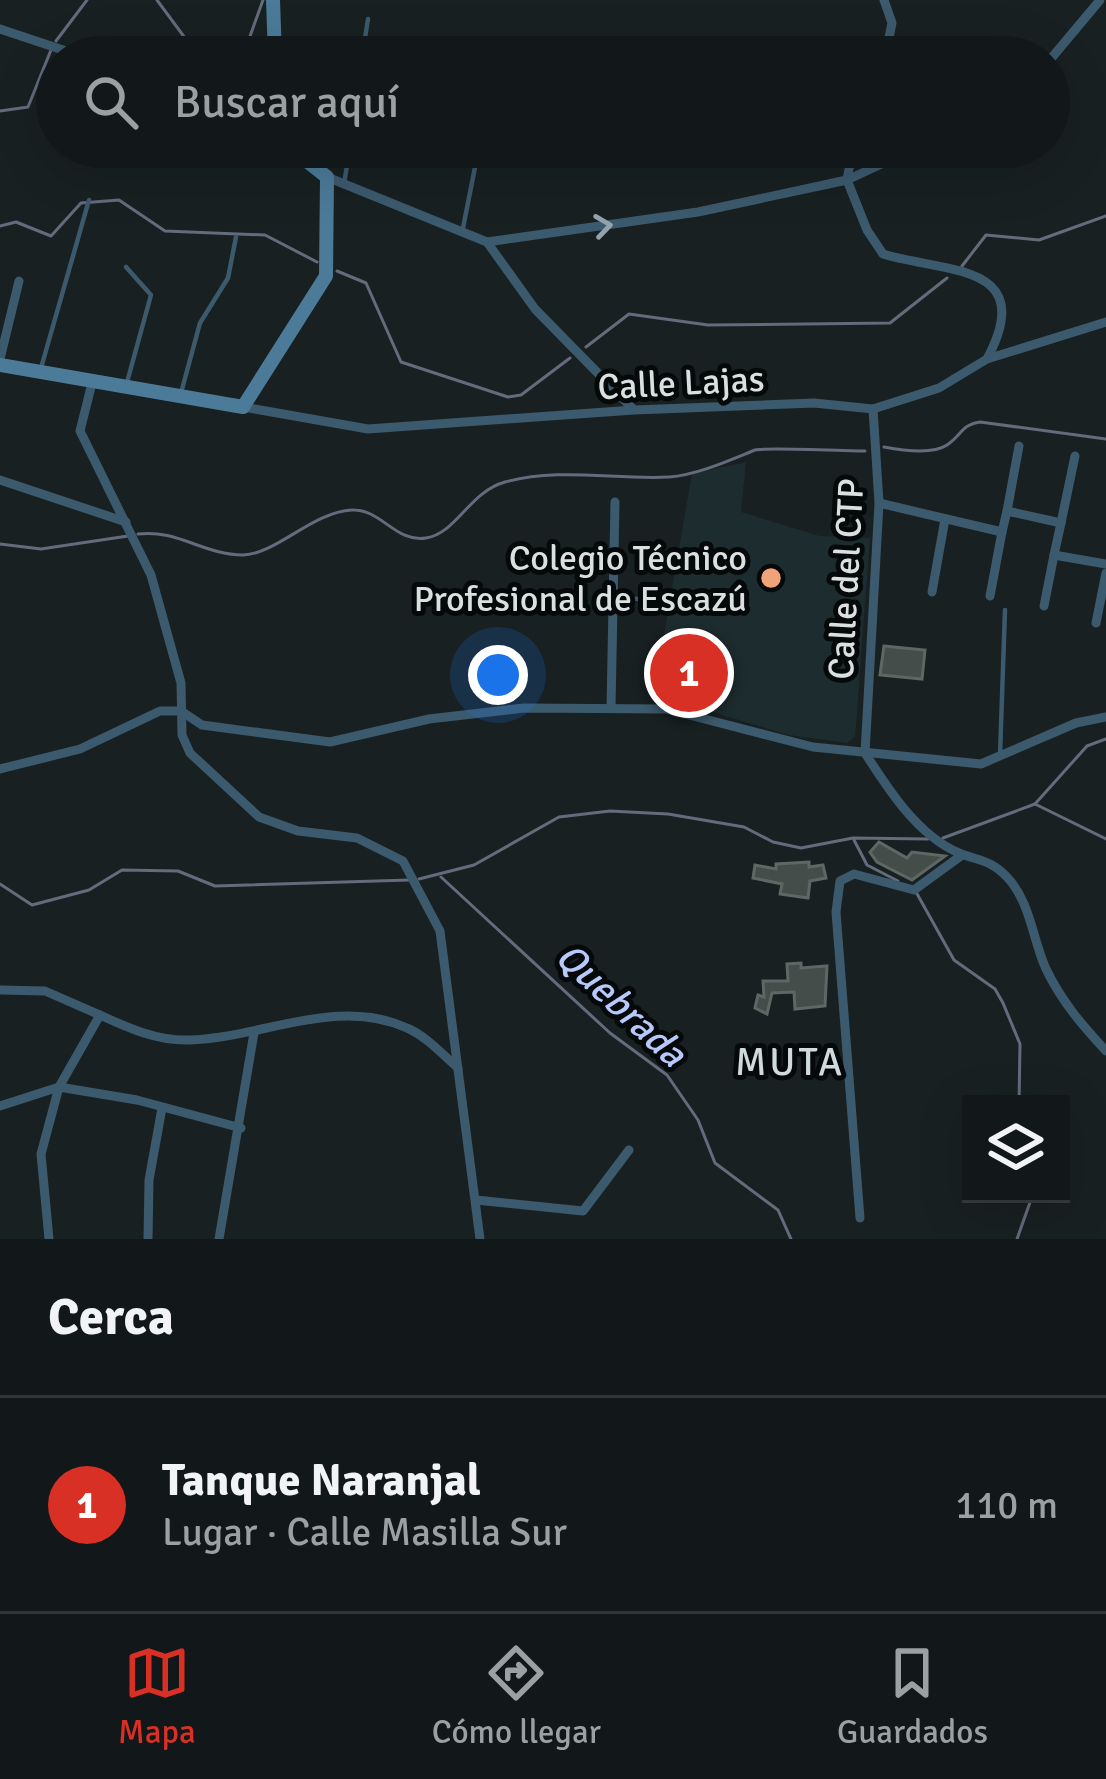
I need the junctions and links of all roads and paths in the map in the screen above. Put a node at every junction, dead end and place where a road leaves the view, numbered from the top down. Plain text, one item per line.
1 (273, 0) edge
2 (884, 0) edge
3 (1100, 0) edge
4 (368, 19) dead end
5 (0, 28) edge
6 (274, 36) edge
7 (365, 36) edge
8 (889, 36) edge
9 (1070, 36) edge
10 (36, 40) edge
11 (316, 168) edge
12 (347, 168) edge
13 (475, 168) edge
14 (849, 168) edge
15 (873, 168) edge
16 (328, 177) junction
17 (847, 180) junction
18 (344, 184) junction
19 (89, 200) dead end
20 (462, 233) junction
21 (236, 237) dead end
22 (488, 242) junction
23 (126, 267) dead end
24 (19, 281) dead end
25 (1106, 322) edge
26 (987, 359) junction
27 (0, 362) edge
28 (40, 372) junction
29 (92, 383) junction
30 (125, 390) junction
31 (179, 398) junction
32 (243, 407) junction
33 (873, 409) junction
34 (634, 410) junction
35 (1019, 446) dead end
36 (1075, 457) dead end
37 (0, 480) edge
38 (615, 502) dead end
39 (879, 503) junction
40 (1007, 512) junction
41 (945, 519) junction
42 (125, 522) junction
43 (1060, 523) junction
44 (1002, 532) junction
45 (1054, 555) junction
46 (1106, 564) edge
47 (1106, 573) edge
48 (932, 592) dead end
49 (991, 596) dead end
50 (613, 598) junction
51 (667, 600) dead end
52 (1044, 606) dead end
53 (1005, 610) dead end
54 (1096, 623) dead end
55 (611, 708) junction
56 (181, 711) junction
57 (1106, 717) edge
58 (865, 752) junction
59 (999, 760) junction
60 (0, 769) edge
61 (962, 855) junction
62 (0, 990) edge
63 (100, 1016) junction
64 (254, 1034) junction
65 (1106, 1051) edge
66 (458, 1068) junction
67 (59, 1088) junction
68 (0, 1106) edge
69 (162, 1108) junction
70 (242, 1128) junction
71 (629, 1150) dead end
72 (476, 1199) junction
73 (860, 1217) dead end
74 (49, 1239) edge
75 (148, 1239) edge
76 (219, 1239) edge
77 (480, 1239) edge

1 - 6 main road
2 - 8 street
3 - 9 street
4 - 7 lane
5 - 10 street
11 - 16 main road
12 - 18 lane
13 - 20 lane
14 - 17 street
15 - 17 street
16 - 18 street
16 - 32 main road
22 -> 17 street
17 - 26 street
18 - 20 street
19 - 28 lane
20 - 22 street
21 - 31 lane
22 - 34 street
23 - 30 lane
24 - 27 street
25 - 26 street, Calle Lajas
26 - 33 street, Calle Lajas
27 - 28 main road
28 - 29 main road
29 - 30 main road
29 - 42 street
30 - 31 main road
31 - 32 main road
32 - 34 street, Calle Lajas
33 - 34 street, Calle Lajas
33 - 39 street, Calle del CTP
35 - 40 street
36 - 43 street
37 - 42 street
38 - 50 street
39 - 41 street
39 - 58 street, Calle del CTP
40 - 43 street
40 - 44 street
41 - 44 street
41 - 48 street
42 - 56 street
43 - 45 street
44 - 49 street
45 - 46 street
45 - 52 street
47 - 54 street
50 - 51 lane
50 - 55 street
53 - 59 lane
55 - 56 street
55 - 58 street
56 - 60 street
56 - 66 street
57 - 59 street
58 - 59 street
58 - 61 street
61 - 65 street
61 - 73 street
62 - 63 street
63 - 64 street
63 - 67 street
64 - 66 street
64 - 70 street
66 - 72 street
67 - 68 street
67 - 69 street
67 - 74 street
69 - 70 street
69 - 75 street
70 - 76 street
71 - 72 street
72 - 77 street

